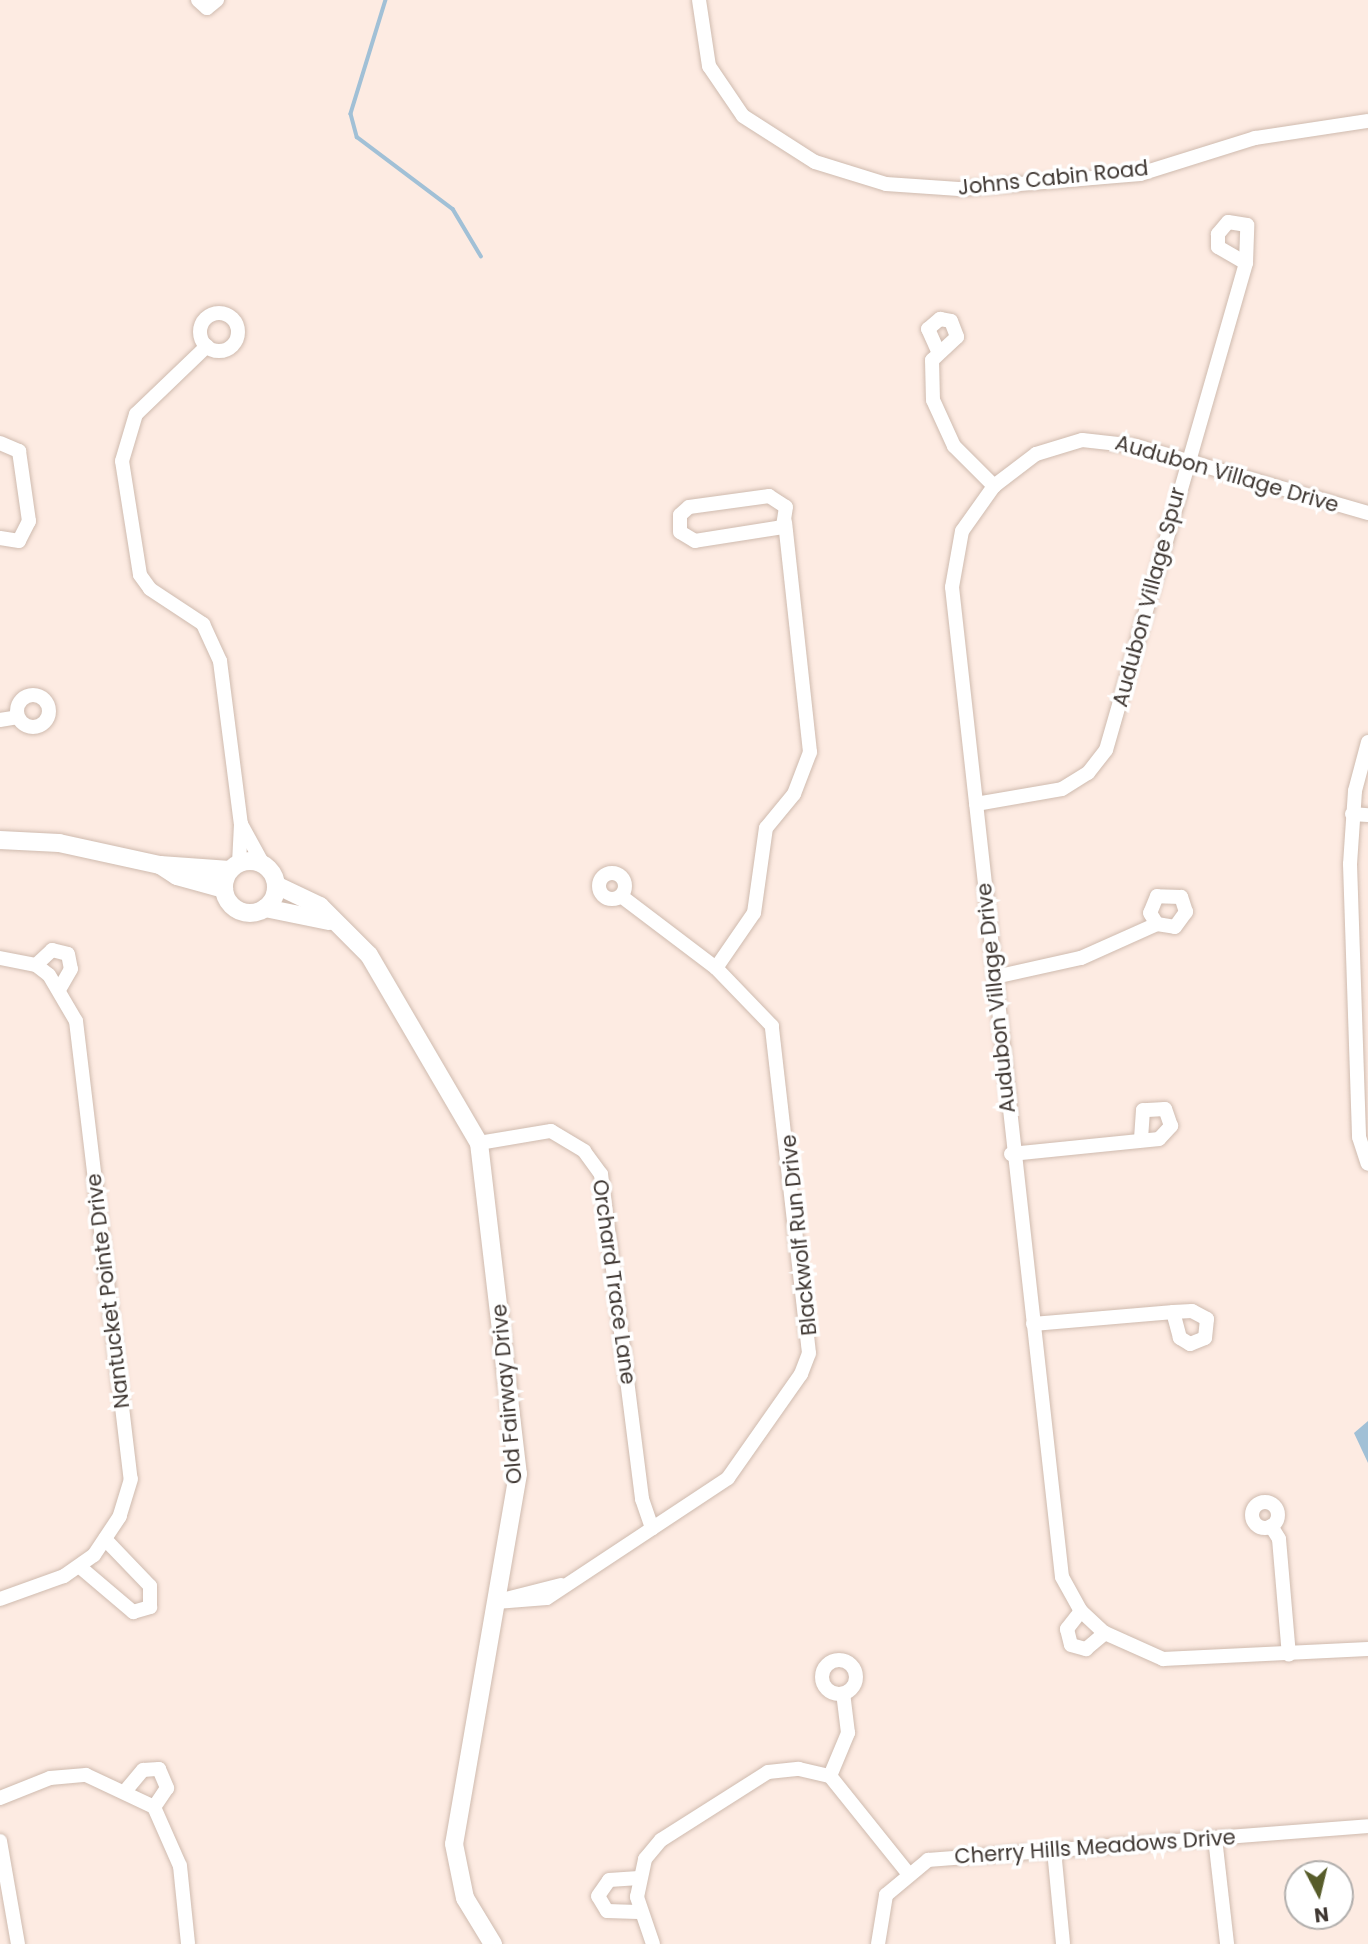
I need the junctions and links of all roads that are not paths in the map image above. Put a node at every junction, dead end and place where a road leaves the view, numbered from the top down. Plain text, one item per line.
1 (198, 0) edge
2 (217, 0) edge
3 (699, 0) edge
4 (1368, 121) edge
5 (1245, 263) dead end
6 (207, 346) dead end
7 (937, 349) dead end
8 (0, 443) edge
9 (1187, 460) junction
10 (994, 486) junction
11 (1368, 513) edge
12 (785, 522) junction
13 (0, 538) edge
14 (18, 717) dead end
15 (0, 720) edge
16 (1368, 742) edge
17 (976, 804) junction
18 (1352, 814) junction
19 (1368, 814) edge
20 (241, 824) junction
21 (0, 840) edge
22 (160, 865) junction
23 (264, 866) junction
24 (234, 867) junction
25 (276, 885) junction
26 (224, 889) junction
27 (621, 895) dead end
28 (265, 908) junction
29 (329, 921) junction
30 (1157, 924) dead end
31 (1368, 936) edge
32 (1352, 937) junction
33 (0, 958) edge
34 (36, 965) junction
35 (716, 968) junction
36 (995, 976) junction
37 (60, 988) junction
38 (1362, 1079) edge
39 (1141, 1140) junction
40 (479, 1143) junction
41 (1011, 1154) junction
42 (1368, 1164) edge
43 (1173, 1312) junction
44 (1032, 1324) junction
45 (1271, 1526) dead end
46 (652, 1528) junction
47 (105, 1539) junction
48 (80, 1567) junction
49 (0, 1599) edge
50 (496, 1602) junction
51 (1081, 1611) junction
52 (1105, 1633) junction
53 (1368, 1649) edge
54 (1289, 1655) junction
55 (843, 1694) dead end
56 (830, 1776) junction
57 (127, 1789) junction
58 (0, 1798) edge
59 (154, 1807) junction
60 (1368, 1826) edge
61 (1215, 1838) junction
62 (0, 1841) edge
63 (1054, 1850) junction
64 (906, 1872) junction
65 (639, 1878) junction
66 (638, 1912) junction
67 (18, 1944) edge
68 (188, 1944) edge
69 (493, 1944) edge
70 (653, 1944) edge
71 (878, 1944) edge
72 (1063, 1944) edge
73 (1227, 1944) edge

1 - 2 street
3 - 4 street, Johns Cabin Road
5 - 9 street, Audubon Village Spur
6 - 20 street
7 - 10 street
8 - 13 street
9 - 10 street, Audubon Village Drive
9 - 11 street, Audubon Village Drive
9 - 17 street, Audubon Village Spur
10 - 17 street, Audubon Village Drive
12 - 12 street
12 - 35 street
14 - 15 street
16 - 18 street
17 - 36 street, Audubon Village Drive
18 - 19 street
18 - 32 street
20 - 23 street
20 - 24 street
21 - 22 street
22 - 24 street
22 - 26 street
23 - 24 street
23 - 25 street
24 - 26 street
25 - 28 street
25 - 29 street, Old Fairway Drive
26 - 28 street
27 - 35 street, Blackwolf Run Drive
28 - 29 street, Old Fairway Drive
29 - 40 street, Old Fairway Drive
30 - 36 street
31 - 32 street
32 - 38 street
33 - 34 street
34 - 37 street, Nantucket Pointe Drive
34 - 37 street
35 - 46 street, Blackwolf Run Drive
36 - 41 street, Audubon Village Drive
37 - 47 street, Nantucket Pointe Drive
38 - 42 street
39 - 39 street
39 - 41 street
40 - 46 street, Orchard Trace Lane
40 - 50 street, Old Fairway Drive
41 - 44 street, Audubon Village Drive
43 - 43 street
43 - 44 street
44 - 51 street, Audubon Village Drive
45 - 54 street
46 - 50 street, Blackwolf Run Drive
47 - 48 street, Nantucket Pointe Drive
47 - 48 street
48 - 49 street, Nantucket Pointe Drive
50 - 69 street, Old Fairway Drive
51 - 52 street, Audubon Village Drive
51 - 52 street
52 - 54 street, Audubon Village Drive
53 - 54 street, Audubon Village Drive
55 - 56 street
56 - 64 street
56 - 65 street
57 - 58 street
57 - 59 street
57 - 59 street
59 - 68 street
60 - 61 street, Cherry Hills Meadows Drive
61 - 63 street, Cherry Hills Meadows Drive
61 - 73 street
62 - 67 street
63 - 64 street, Cherry Hills Meadows Drive
63 - 72 street
64 - 71 street
65 - 66 street
65 - 66 street
66 - 70 street

